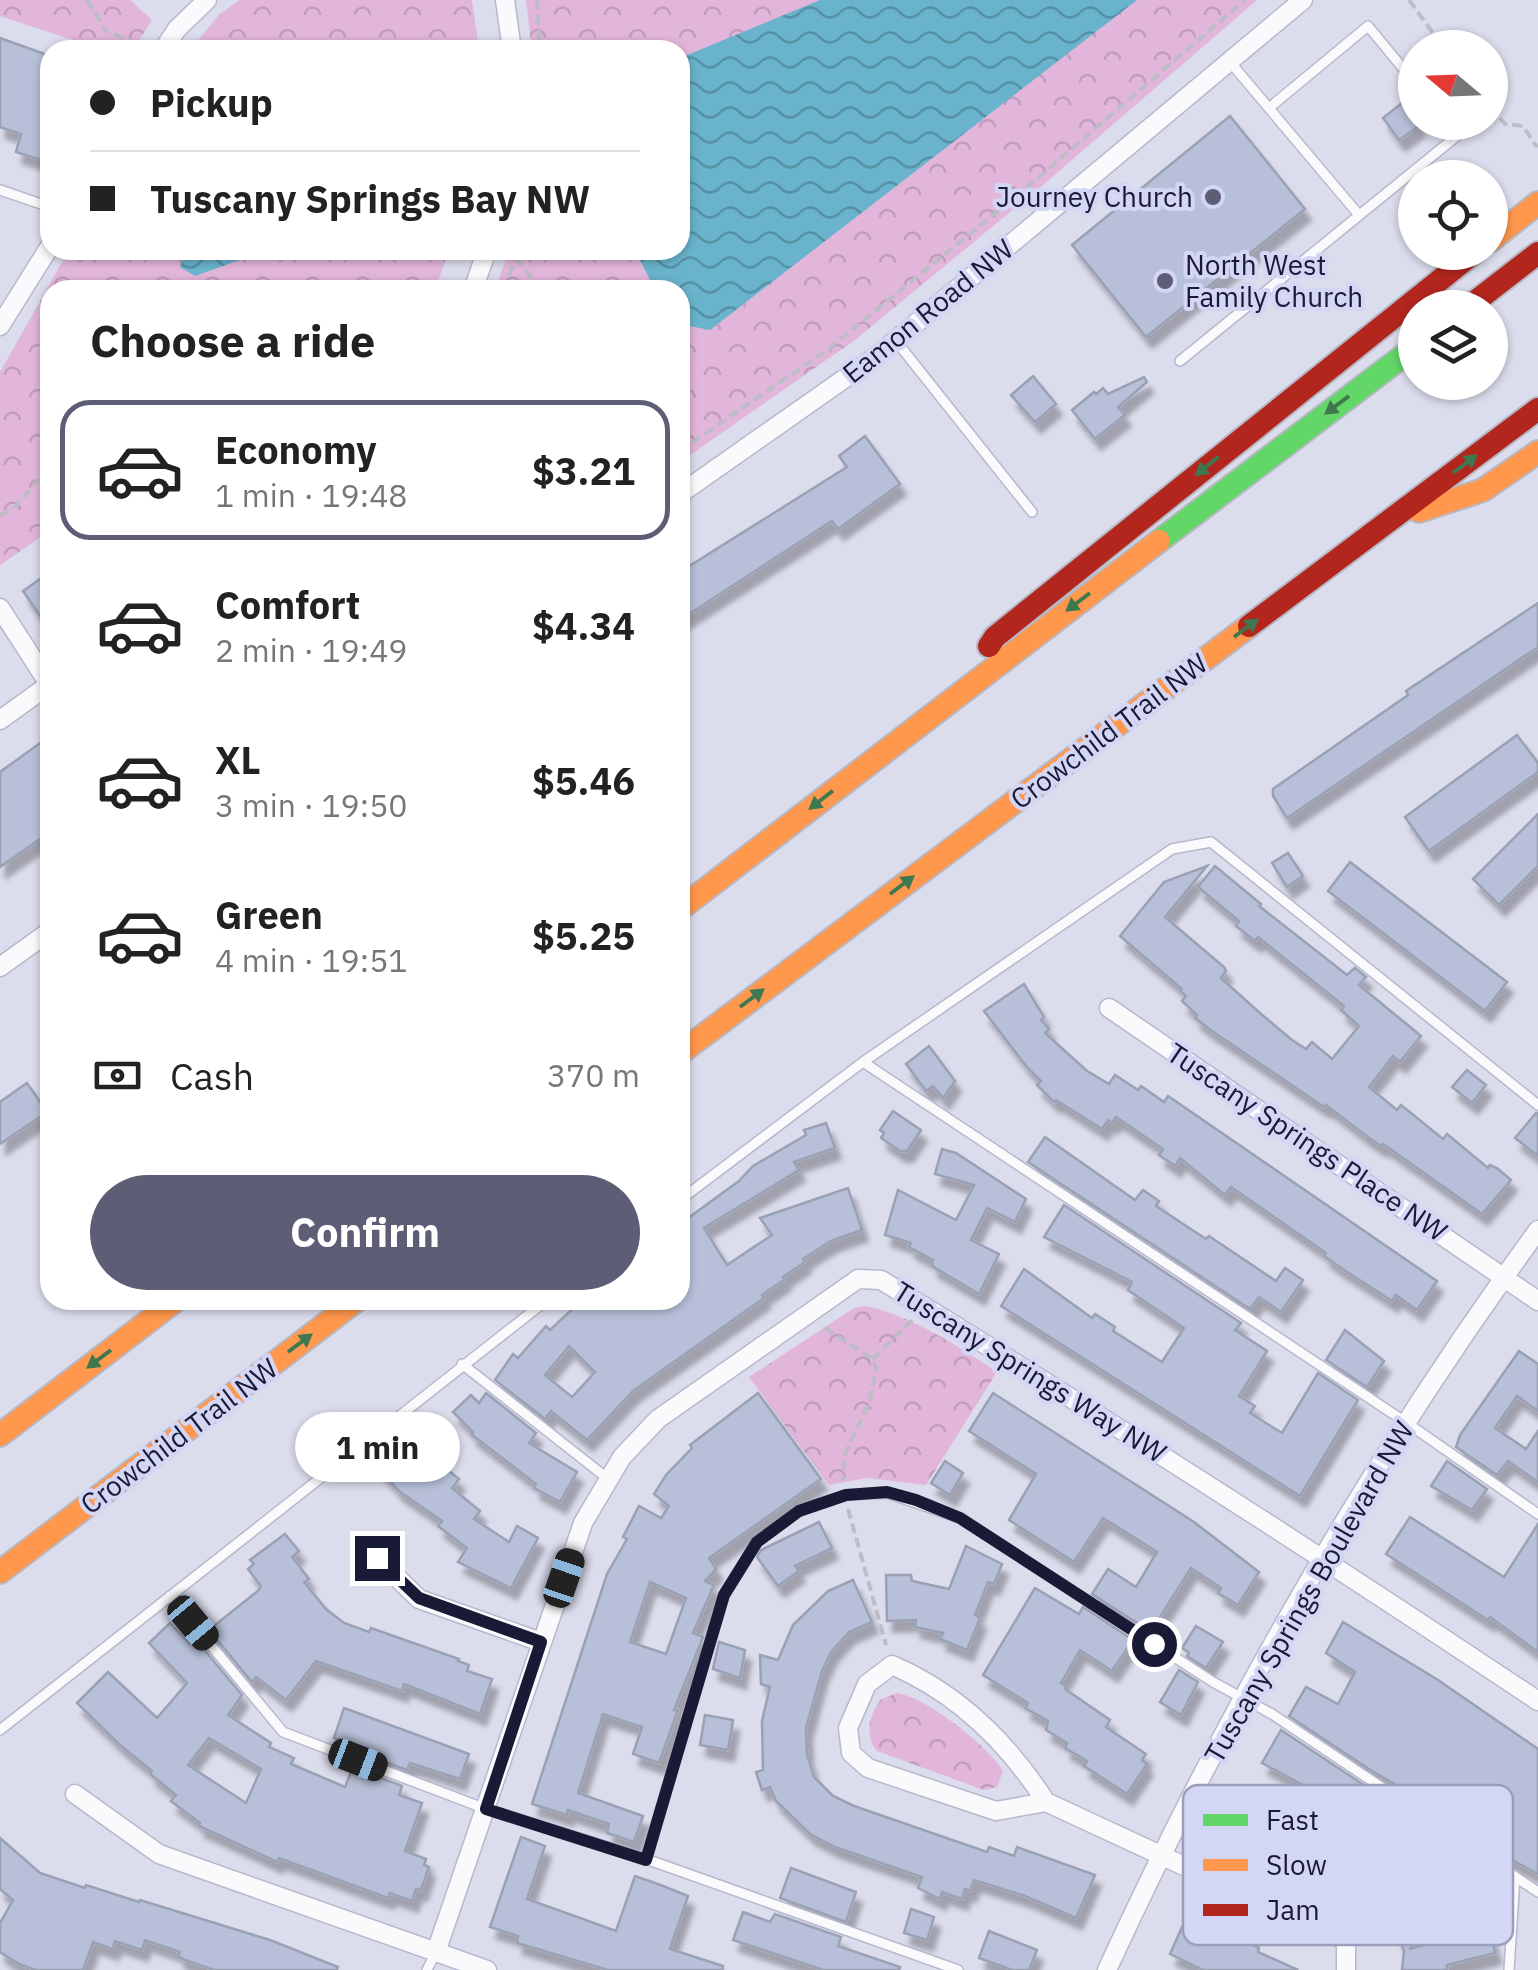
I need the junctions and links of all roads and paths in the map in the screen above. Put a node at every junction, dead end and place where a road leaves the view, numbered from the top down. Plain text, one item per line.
1 (87, 0) edge
2 (206, 0) edge
3 (505, 0) edge
4 (537, 0) edge
5 (1245, 0) edge
6 (1303, 0) edge
7 (1409, 0) edge
8 (1431, 30) edge
9 (129, 40) edge
10 (170, 40) edge
11 (511, 40) edge
12 (539, 40) edge
13 (1230, 62) junction
14 (1398, 62) edge
15 (1269, 108) junction
16 (1508, 124) edge
17 (1452, 140) edge
18 (1538, 144) edge
19 (0, 190) edge
20 (1538, 203) edge
21 (40, 204) edge
22 (1359, 215) junction
23 (1508, 227) edge
24 (1538, 254) edge
25 (41, 260) edge
26 (518, 260) edge
27 (1453, 270) edge
28 (533, 280) edge
29 (1490, 290) edge
30 (0, 326) edge
31 (896, 340) junction
32 (1398, 359) edge
33 (1180, 361) dead end
34 (1538, 408) edge
35 (690, 444) edge
36 (1538, 452) edge
37 (40, 478) edge
38 (690, 487) edge
39 (1032, 512) dead end
40 (0, 515) edge
41 (1391, 520) junction
42 (0, 608) edge
43 (40, 670) edge
44 (40, 691) edge
45 (955, 695) junction
46 (0, 720) edge
47 (690, 901) edge
48 (40, 938) edge
49 (0, 968) edge
50 (1109, 1008) dead end
51 (690, 1045) edge
52 (863, 1062) junction
53 (1538, 1106) edge
54 (690, 1192) edge
55 (1538, 1230) edge
56 (1504, 1278) junction
57 (1538, 1301) edge
58 (925, 1306) junction
59 (163, 1310) edge
60 (344, 1310) edge
61 (534, 1310) edge
62 (812, 1311) junction
63 (872, 1359) junction
64 (462, 1364) junction
65 (1407, 1423) junction
66 (0, 1435) edge
67 (607, 1478) junction
68 (846, 1495) junction
69 (1538, 1514) edge
70 (377, 1558) dead end
71 (1324, 1558) junction
72 (0, 1572) edge
73 (170, 1596) junction
74 (541, 1642) junction
75 (892, 1665) junction
76 (1244, 1698) junction
77 (1538, 1701) edge
78 (0, 1730) edge
79 (1198, 1785) edge
80 (1377, 1785) edge
81 (74, 1794) dead end
82 (1046, 1802) junction
83 (486, 1809) junction
84 (1183, 1813) edge
85 (1160, 1856) junction
86 (646, 1860) junction
87 (1183, 1867) edge
88 (1514, 1877) joint
89 (1538, 1892) edge
90 (1513, 1896) edge
91 (1510, 1945) edge
92 (436, 1952) junction
93 (426, 1970) edge
94 (487, 1970) edge
95 (958, 1970) edge
96 (1107, 1970) edge
97 (1509, 1970) edge

1 - 9 path
2 - 10 street
3 - 11 street
4 - 12 path
5 - 35 path
6 - 13 street, Eamon Road NW
7 - 8 path
13 - 15 lane
13 - 31 street, Eamon Road NW
14 - 15 lane
15 - 22 lane
16 - 18 path
17 - 22 lane
19 - 21 lane
20 - 23 highway
22 - 33 lane
24 - 29 highway
25 - 30 street
26 - 28 path
27 -> 45 highway
31 - 38 street, Eamon Road NW
31 - 39 lane
32 -> 45 highway
41 -> 34 highway, Crowchild Trail NW
36 - 41 highway
37 - 40 path
51 -> 41 highway, Crowchild Trail NW
42 - 43 street
44 - 46 street
45 -> 47 highway
48 - 49 street
50 - 56 street, Tuscany Springs Place NW
52 - 53 lane
52 - 54 lane
52 - 65 lane
55 - 56 street, Tuscany Springs Boulevard NW
56 - 57 street, Tuscany Springs Place NW
56 - 65 street, Tuscany Springs Boulevard NW
58 - 62 street, Tuscany Springs Way NW
58 - 63 path
58 - 71 street, Tuscany Springs Way NW
59 -> 66 highway
72 -> 60 highway, Crowchild Trail NW
61 - 64 lane
62 - 63 path
62 - 67 street, Tuscany Springs Way NW
63 - 68 path
64 - 67 lane
64 - 73 lane
65 - 69 lane
65 - 71 street, Tuscany Springs Boulevard NW
67 - 74 street, Tuscany Springs Way NW
68 - 75 path
68 - 76 lane
68 - 86 lane
70 - 74 street
71 - 76 street, Tuscany Springs Boulevard NW
71 - 77 street, Tuscany Springs Way NW
73 - 78 lane
73 - 83 lane
74 - 83 street, Tuscany Springs Way NW
75 - 82 street
75 - 82 street
76 - 79 street, Tuscany Springs Boulevard NW
76 - 80 lane
81 - 92 street
82 - 85 street
83 - 86 lane
83 - 92 street, Tuscany Springs Way NW
84 - 85 street, Tuscany Springs Boulevard NW
85 - 87 street
85 - 96 street, Tuscany Springs Boulevard NW
86 - 95 lane
88 - 89 lane
88 - 90 lane
91 - 97 lane
92 - 93 lane
92 - 94 street

